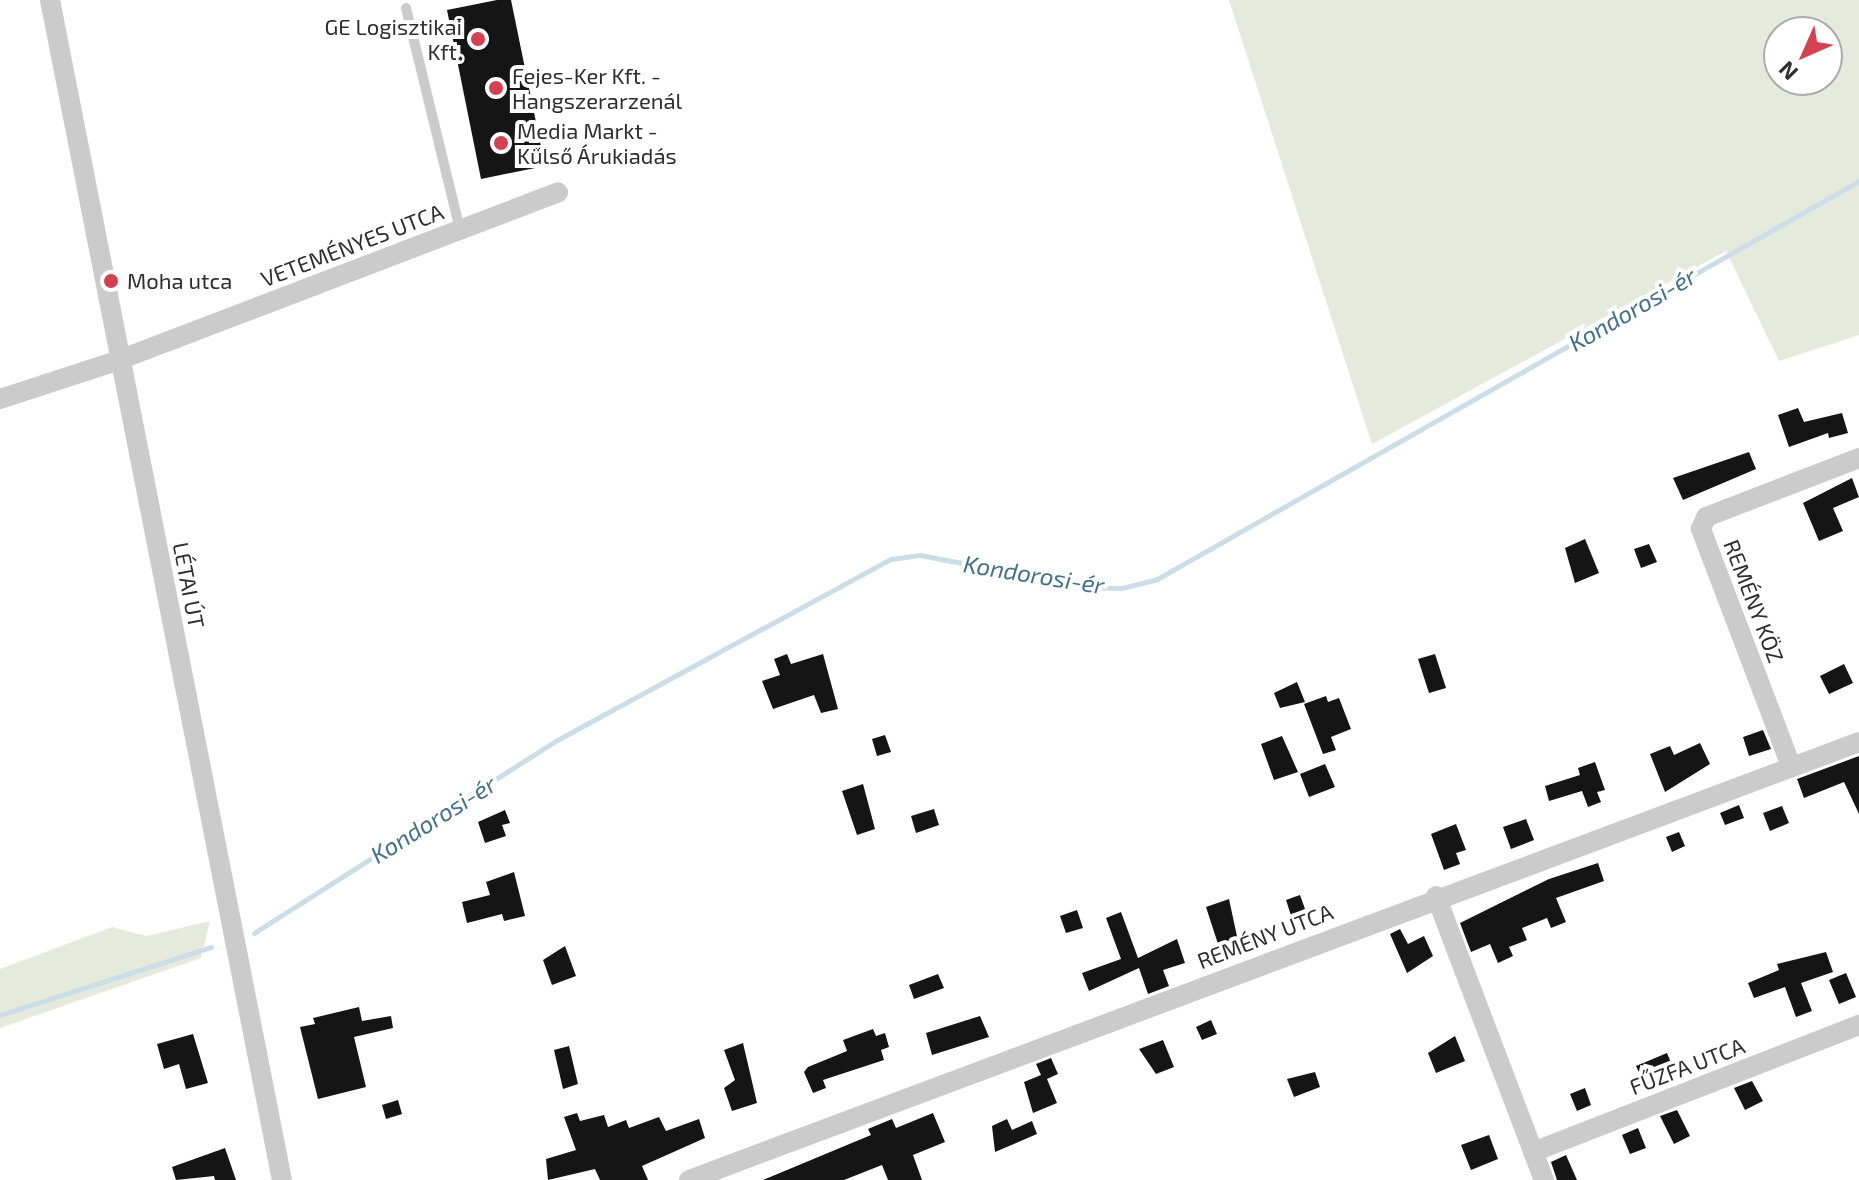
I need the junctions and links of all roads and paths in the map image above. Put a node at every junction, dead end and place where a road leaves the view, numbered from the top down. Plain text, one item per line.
1 (50, 0) edge
2 (406, 8) dead end
3 (558, 192) dead end
4 (460, 229) junction
5 (119, 360) junction
6 (0, 399) edge
7 (1859, 458) edge
8 (1859, 742) edge
9 (1791, 766) junction
10 (1436, 896) junction
11 (1859, 1025) edge
12 (1533, 1152) junction
13 (282, 1180) edge
14 (689, 1180) edge
15 (1544, 1180) edge

1 - 5 street, LÉTAI ÚT
2 - 4 lane
3 - 4 street, VETEMÉNYES UTCA
4 - 5 street, VETEMÉNYES UTCA
5 - 6 street
5 - 13 street, LÉTAI ÚT
7 - 9 street, REMÉNY KÖZ
8 - 9 street, REMÉNY UTCA
9 - 10 street, REMÉNY UTCA
10 - 12 street
10 - 14 street, REMÉNY UTCA
11 - 12 street, FŰZFA UTCA
12 - 15 street

